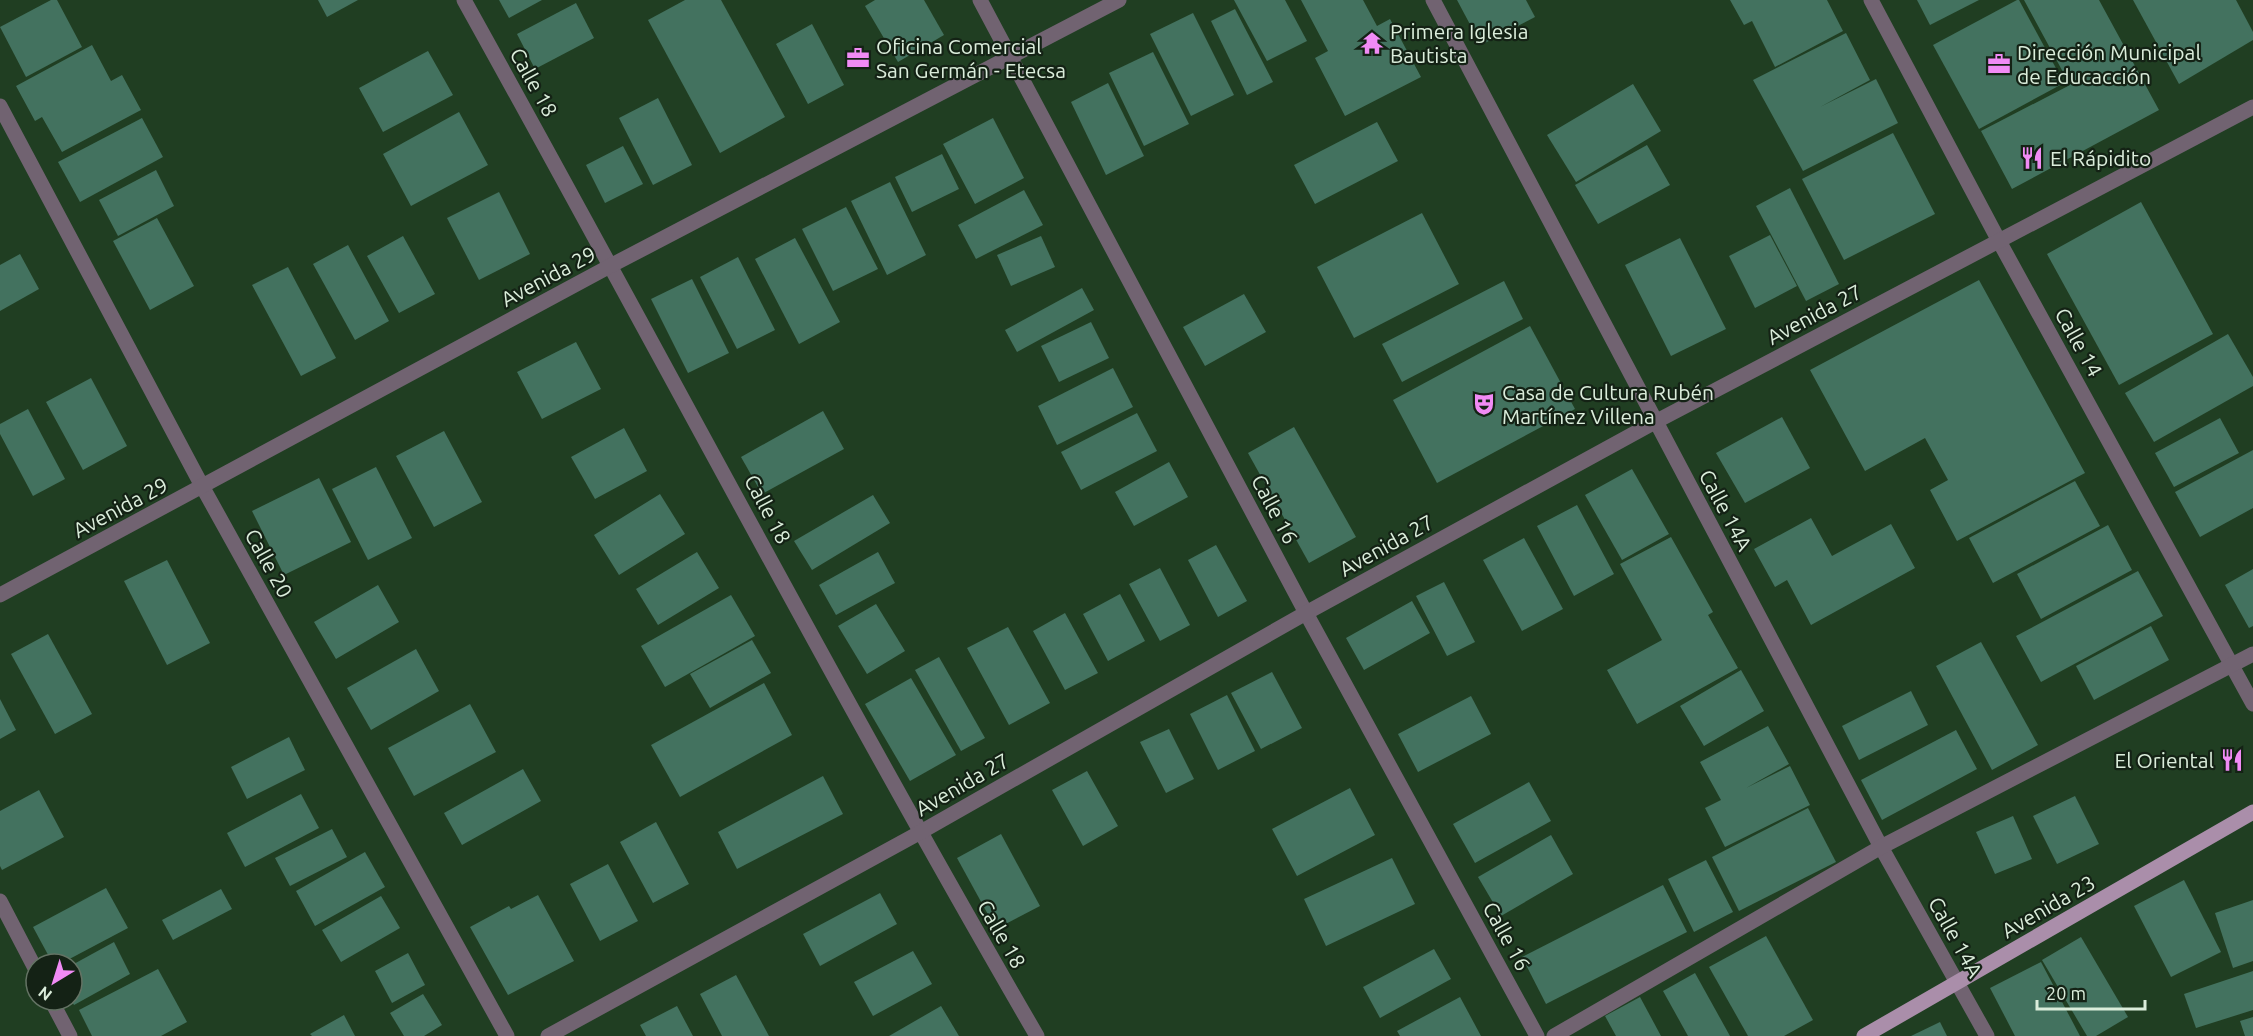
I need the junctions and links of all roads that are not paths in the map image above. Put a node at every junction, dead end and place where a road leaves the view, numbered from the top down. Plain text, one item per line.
1 (464, 0) edge
2 (980, 0) edge
3 (1119, 0) edge
4 (1433, 0) edge
5 (1871, 0) edge
6 (1010, 56) junction
7 (0, 106) edge
8 (2253, 107) edge
9 (1999, 241) junction
10 (612, 265) junction
11 (1655, 422) junction
12 (202, 486) junction
13 (0, 595) edge
14 (1306, 613) junction
15 (2253, 654) edge
16 (2233, 664) junction
17 (2253, 704) edge
18 (2253, 812) edge
19 (919, 833) junction
20 (1881, 847) junction
21 (0, 901) edge
22 (4, 917) edge
23 (25, 952) edge
24 (1958, 981) junction
25 (57, 1012) edge
26 (70, 1036) edge
27 (507, 1036) edge
28 (548, 1036) edge
29 (1037, 1036) edge
30 (1537, 1036) edge
31 (1554, 1036) edge
32 (1864, 1036) edge
33 (1987, 1036) edge

1 - 10 street, Calle 18
2 - 6 street, Calle 16
3 - 6 street, Avenida 29
4 - 11 street, Calle 14A
5 - 9 street, Calle 14
6 - 10 street, Avenida 29
6 - 14 street, Calle 16
7 - 12 street, Calle 20
8 - 9 street, Avenida 27
9 - 11 street, Avenida 27
9 - 16 street, Calle 14
10 - 12 street, Avenida 29
10 - 19 street, Calle 18
11 - 14 street, Avenida 27
11 - 20 street, Calle 14A
12 - 13 street, Avenida 29
12 - 27 street, Calle 20
14 - 19 street, Avenida 27
14 - 30 street, Calle 16
15 - 16 street
16 - 17 street, Calle 14
16 - 20 street
18 - 24 main road, Avenida 23
19 - 28 street, Avenida 27
19 - 29 street, Calle 18
20 - 24 street, Calle 14A
20 - 31 street
21 - 22 street
22 - 23 street
24 - 32 main road, Avenida 23
24 - 33 street, Calle 14A
25 - 26 street

